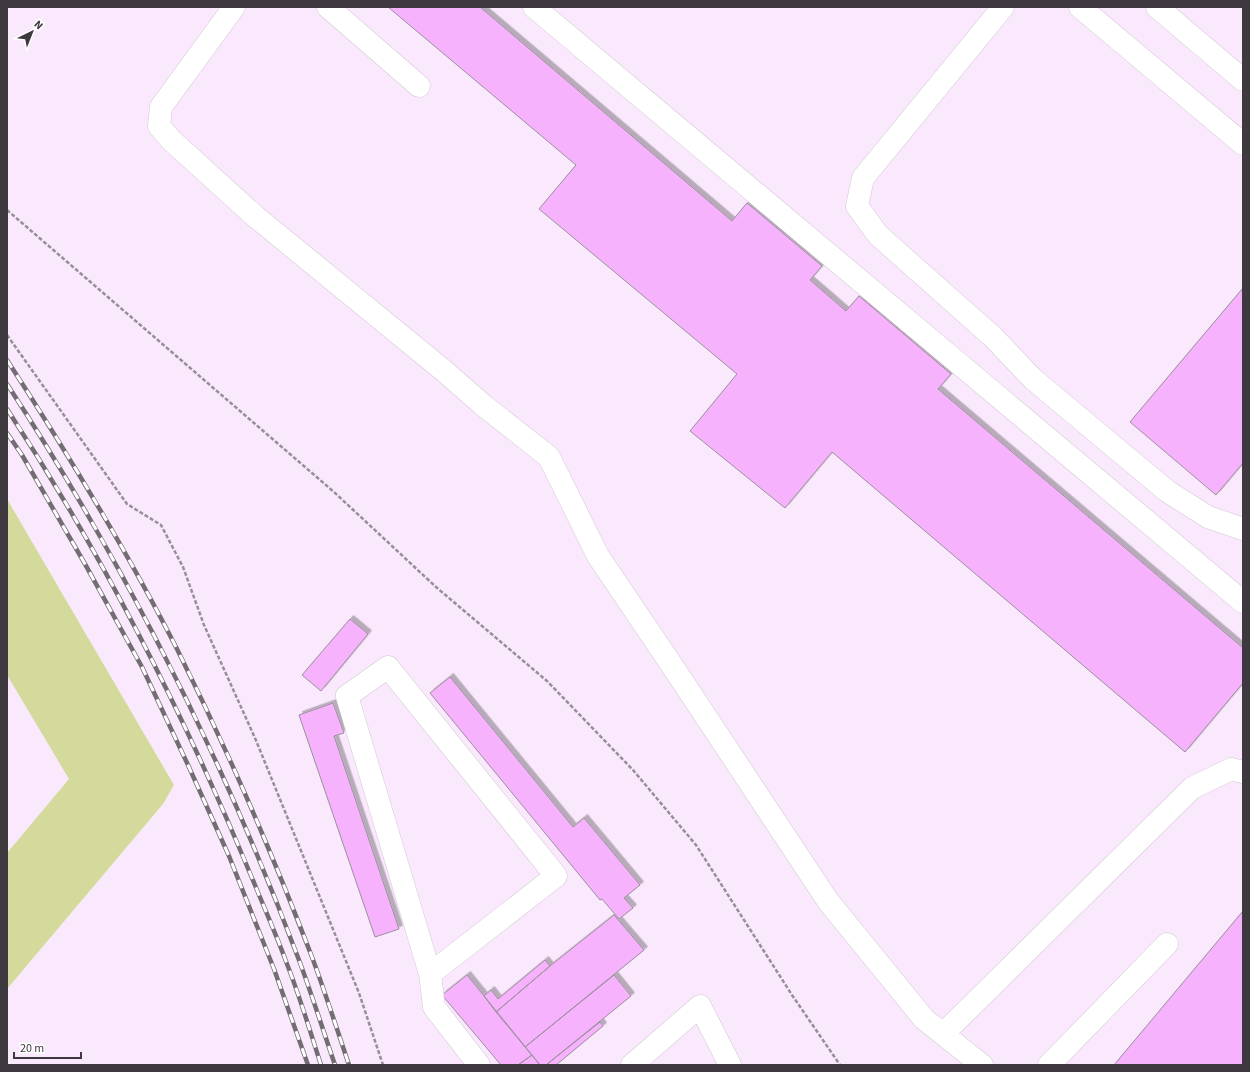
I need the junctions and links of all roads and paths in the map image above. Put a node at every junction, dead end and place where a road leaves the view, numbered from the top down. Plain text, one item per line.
1 (234, 7) edge
2 (328, 7) edge
3 (534, 7) edge
4 (1003, 7) edge
5 (1080, 7) edge
6 (1157, 7) edge
7 (1243, 80) edge
8 (419, 86) dead end
9 (1243, 144) edge
10 (7, 210) edge
11 (7, 335) edge
12 (1243, 530) edge
13 (1243, 602) edge
14 (1243, 772) edge
15 (1167, 944) dead end
16 (430, 974) junction
17 (943, 1034) junction
18 (729, 1064) edge
19 (383, 1065) edge
20 (479, 1065) edge
21 (632, 1065) edge
22 (840, 1065) edge
23 (982, 1065) edge
24 (1049, 1065) edge

1 - 17 street
2 - 8 street
3 - 13 street
4 - 12 street
5 - 9 street
6 - 7 street
10 - 22 path
11 - 19 path
14 - 17 street
15 - 24 street
16 - 16 street
16 - 20 street
17 - 23 street
18 - 21 street

